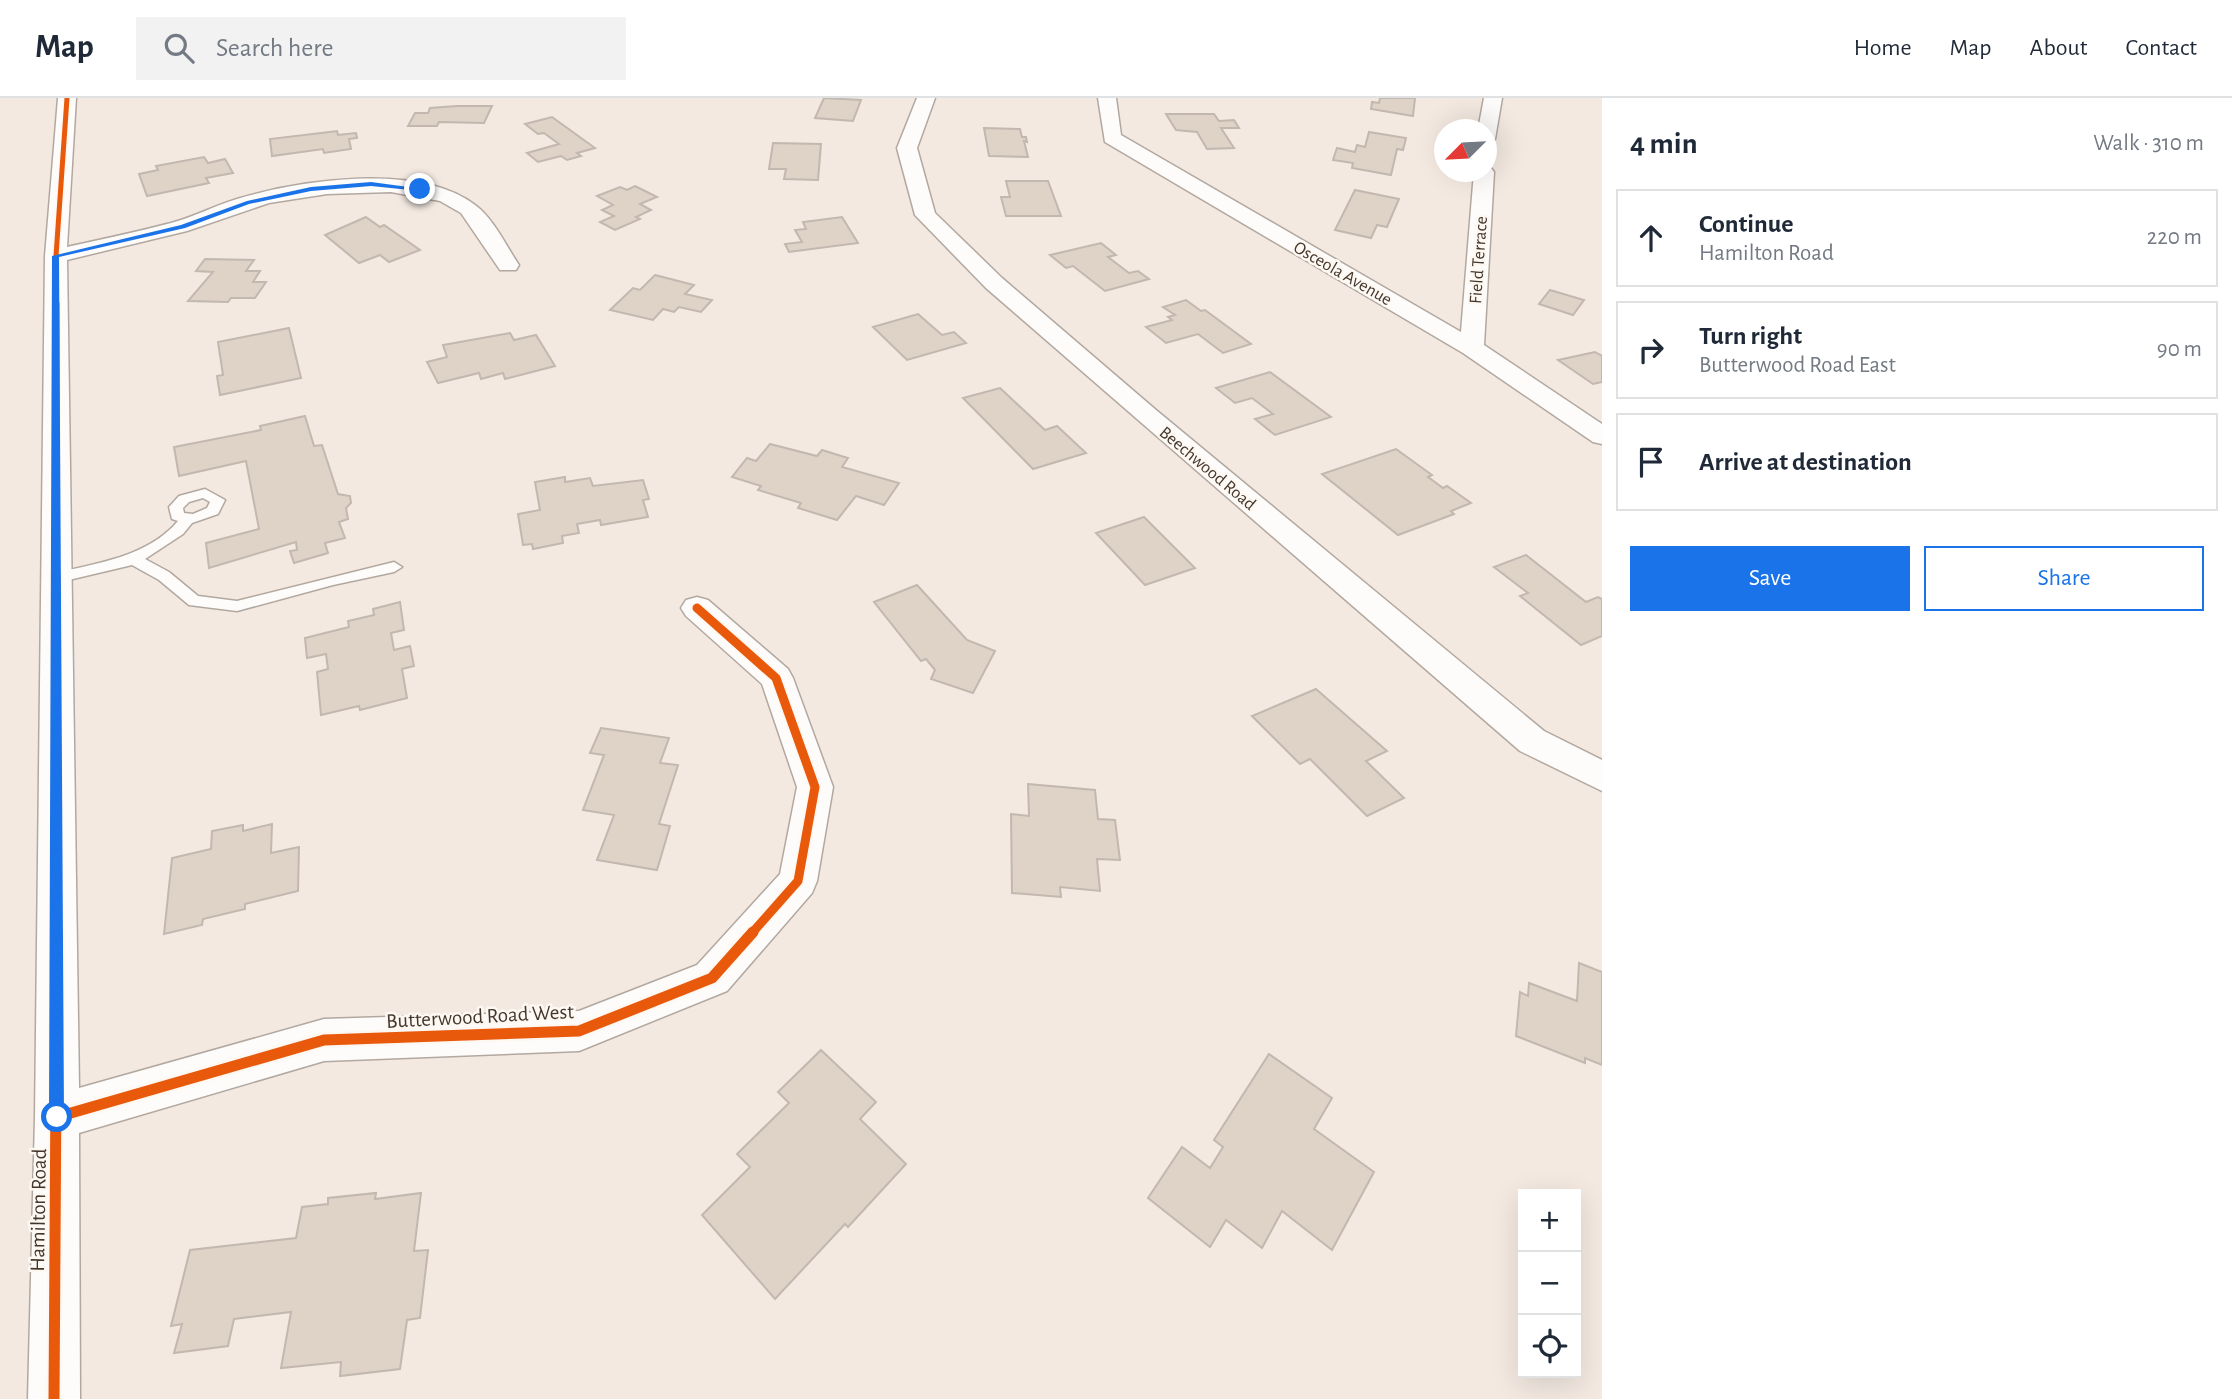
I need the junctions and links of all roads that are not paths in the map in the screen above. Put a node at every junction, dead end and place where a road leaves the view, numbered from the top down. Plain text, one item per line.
1 (67, 98) edge
2 (926, 98) edge
3 (1107, 98) edge
4 (1493, 98) edge
5 (1489, 119) edge
6 (1483, 182) edge
7 (56, 256) junction
8 (508, 265) dead end
9 (1472, 348) junction
10 (1602, 436) edge
11 (188, 519) dead end
12 (134, 559) junction
13 (394, 567) dead end
14 (56, 578) junction
15 (697, 608) dead end
16 (1602, 777) edge
17 (57, 1117) junction
18 (54, 1399) edge

1 - 7 street, Hamilton Road
2 - 16 street, Beechwood Road
3 - 9 street, Osceola Avenue
4 - 5 street
6 - 9 street, Field Terrace
7 - 8 street
7 - 14 street, Hamilton Road
9 - 10 street, Osceola Avenue
11 - 12 lane
12 - 13 lane
12 - 14 lane
14 - 17 street, Hamilton Road
15 - 17 street, Butterwood Road West
17 - 18 street, Hamilton Road

